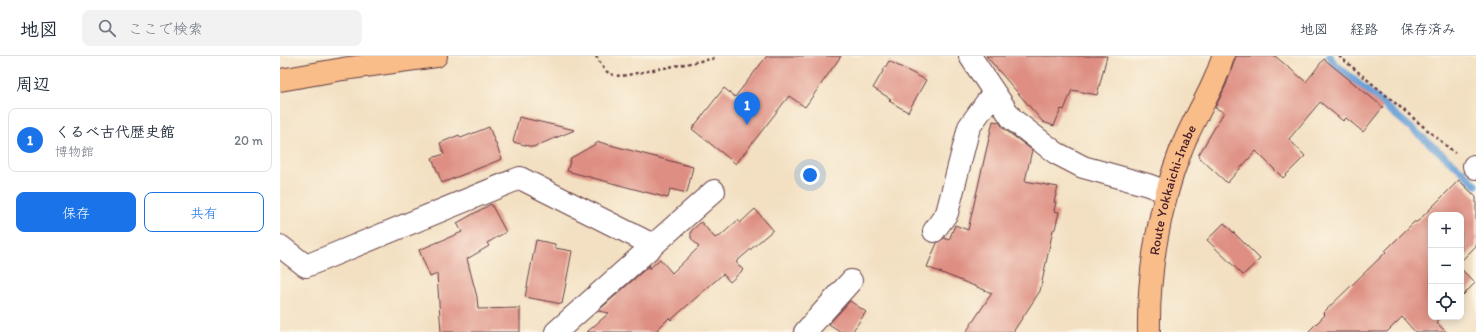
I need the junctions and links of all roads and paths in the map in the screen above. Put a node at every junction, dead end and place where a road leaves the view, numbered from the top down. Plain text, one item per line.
1 (436, 56) edge
2 (596, 56) edge
3 (970, 56) edge
4 (1223, 56) edge
5 (1339, 56) edge
6 (716, 58) dead end
7 (280, 80) edge
8 (994, 92) junction
9 (1475, 167) edge
10 (714, 191) dead end
11 (1167, 192) junction
12 (934, 231) dead end
13 (653, 245) junction
14 (280, 246) edge
15 (851, 281) dead end
16 (556, 332) edge
17 (805, 332) edge
18 (1149, 332) edge

1 - 7 main road
2 - 6 path
3 - 8 street
4 - 11 main road, Route Yokkaichi-Inabe
5 - 9 path
8 - 11 street
8 - 12 street
10 - 13 street
11 - 18 main road, Route Yokkaichi-Inabe
13 - 14 street
13 - 16 street
15 - 17 street

